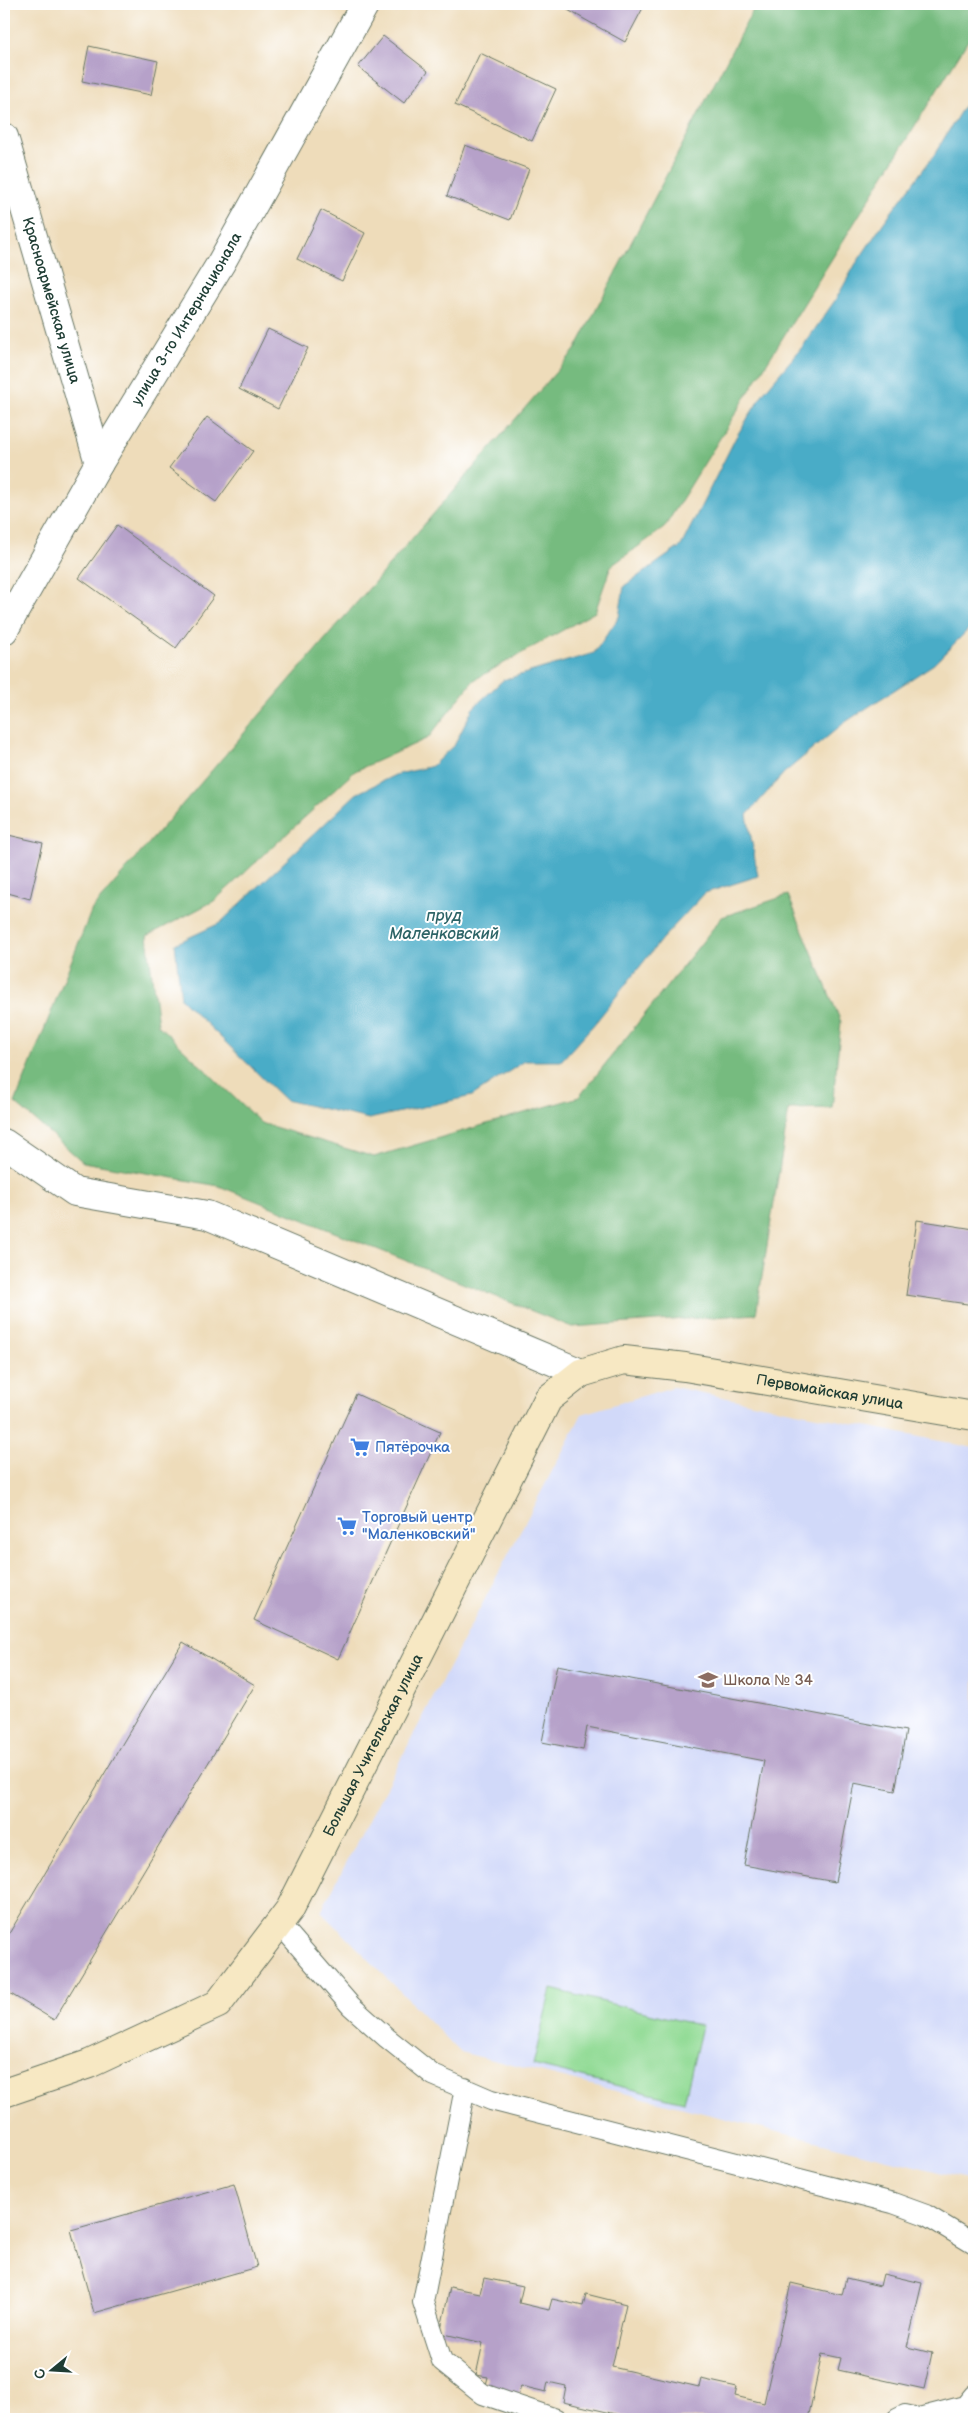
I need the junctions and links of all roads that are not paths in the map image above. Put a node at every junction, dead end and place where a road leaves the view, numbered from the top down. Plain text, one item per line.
1 (365, 4) edge
2 (4, 137) edge
3 (99, 463) junction
4 (4, 630) edge
5 (4, 1143) edge
6 (685, 1367) joint
7 (581, 1373) junction
8 (974, 1416) edge
9 (278, 1923) junction
10 (465, 2088) junction
11 (4, 2093) edge
12 (974, 2244) edge
13 (974, 2395) edge
14 (556, 2419) edge
15 (897, 2419) edge

1 - 3 street, улица 3-го Интернационала
2 - 3 street, Красноармейская улица
3 - 4 street, улица 3-го Интернационала
5 - 7 street
6 - 7 main road, Большая Учительская улица
6 - 8 main road, Первомайская улица
7 - 9 main road, Большая Учительская улица
9 - 10 lane
9 - 11 main road, Большая Учительская улица
10 - 12 lane
10 - 14 lane
13 - 15 lane

